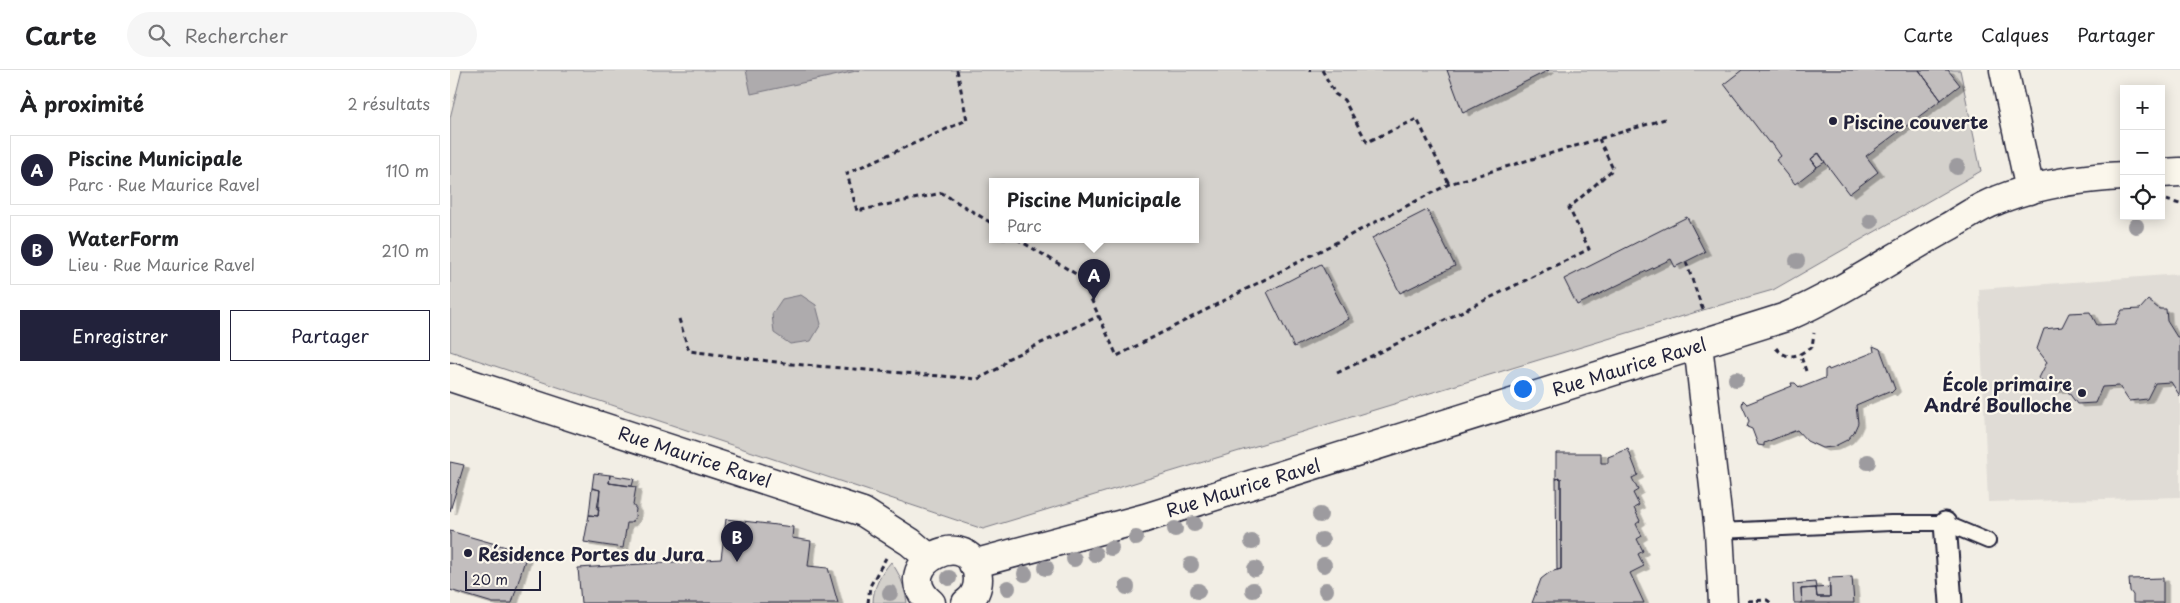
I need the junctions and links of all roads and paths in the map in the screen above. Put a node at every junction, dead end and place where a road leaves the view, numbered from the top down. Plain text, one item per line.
1 (957, 70) edge
2 (1322, 70) edge
3 (2004, 70) edge
4 (1665, 119) dead end
5 (1599, 139) junction
6 (2180, 172) edge
7 (2165, 173) edge
8 (2120, 176) edge
9 (1449, 184) junction
10 (2030, 190) junction
11 (989, 222) edge
12 (1024, 243) edge
13 (1686, 262) dead end
14 (1703, 310) dead end
15 (1099, 316) junction
16 (679, 319) dead end
17 (1813, 331) dead end
18 (1698, 344) junction
19 (1774, 344) dead end
20 (1800, 354) junction
21 (1806, 371) dead end
22 (1337, 373) dead end
23 (450, 376) edge
24 (1945, 523) junction
25 (1719, 531) junction
26 (1988, 541) dead end
27 (929, 558) junction
28 (974, 564) junction
29 (931, 603) edge
30 (966, 603) edge
31 (1723, 603) edge
32 (1951, 603) edge

1 - 11 path
2 - 9 path
3 - 10 street
4 - 5 path
5 - 9 path
5 - 22 path
6 - 7 street
8 - 10 street, Rue Maurice Ravel
9 - 15 path
10 - 18 street, Rue Maurice Ravel
12 - 15 path
13 - 14 path
15 - 16 path
17 - 20 path
18 - 25 street
18 - 28 street, Rue Maurice Ravel
19 - 20 path
20 - 21 path
23 - 27 street, Rue Maurice Ravel
24 - 25 lane
24 - 26 lane
24 - 32 street
25 - 31 street
27 - 28 street
27 - 29 street
28 - 30 street

